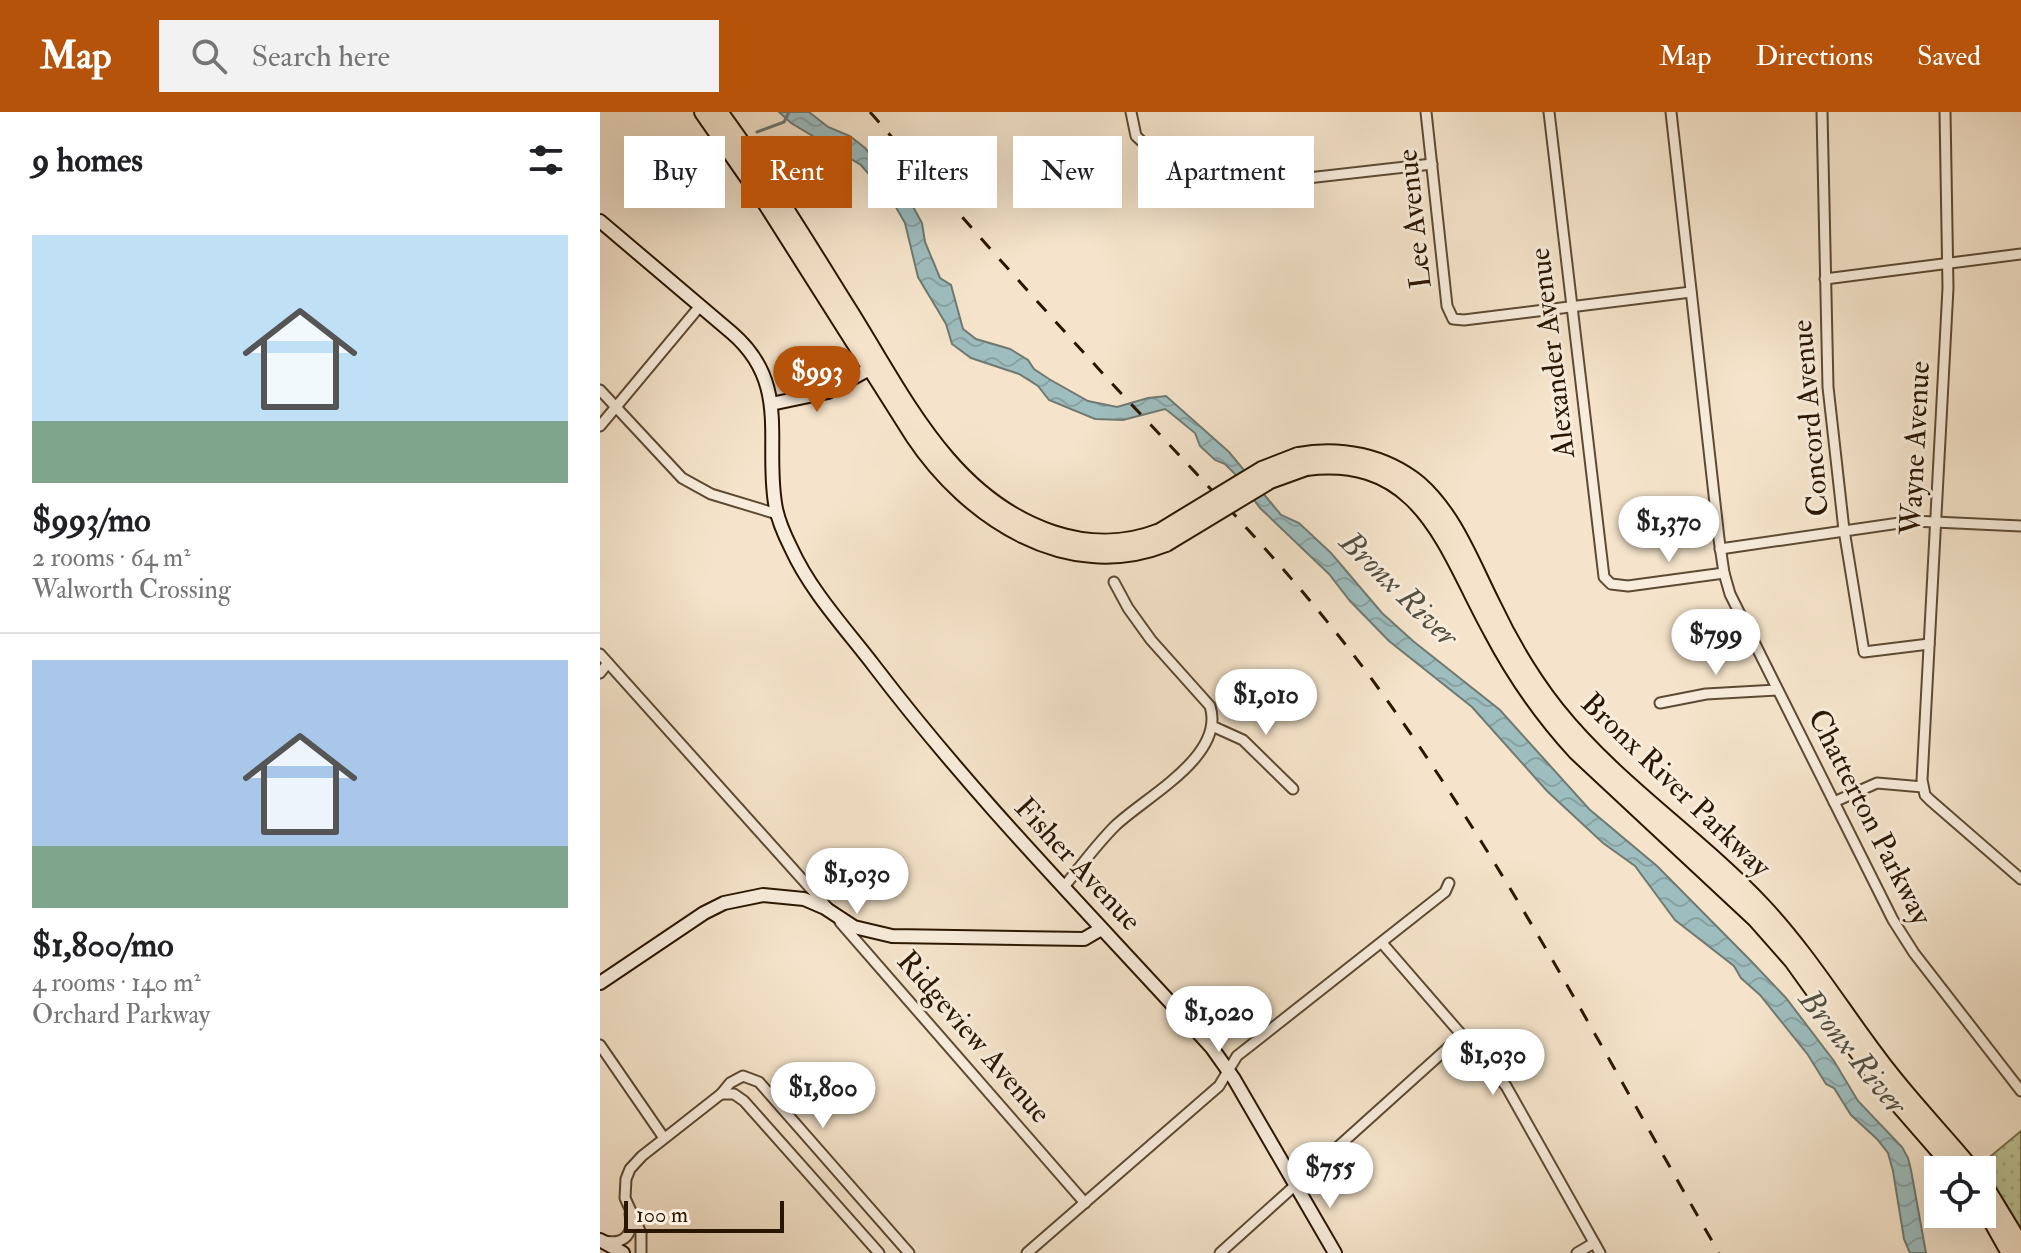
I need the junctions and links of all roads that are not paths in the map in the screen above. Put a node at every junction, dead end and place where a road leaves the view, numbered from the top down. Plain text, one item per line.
1 (703, 112) edge
2 (719, 112) edge
3 (1131, 112) edge
4 (1426, 112) edge
5 (1549, 112) edge
6 (1671, 112) edge
7 (1822, 112) edge
8 (1945, 112) edge
9 (1432, 164) junction
10 (601, 224) edge
11 (2021, 254) edge
12 (1948, 263) junction
13 (1825, 279) junction
14 (1691, 292) junction
15 (700, 306) junction
16 (1572, 307) junction
17 (871, 368) junction
18 (600, 390) edge
19 (771, 404) junction
20 (615, 407) junction
21 (600, 426) edge
22 (1302, 462) junction
23 (777, 514) junction
24 (1935, 521) junction
25 (2021, 526) edge
26 (1844, 530) junction
27 (1163, 538) junction
28 (1720, 549) junction
29 (1724, 573) junction
30 (1114, 582) dead end
31 (1929, 644) junction
32 (600, 654) edge
33 (608, 663) junction
34 (600, 673) edge
35 (1777, 690) junction
36 (1660, 703) dead end
37 (1212, 726) junction
38 (1923, 787) junction
39 (1293, 789) dead end
40 (1834, 802) junction
41 (2021, 879) edge
42 (1449, 883) dead end
43 (1063, 888) junction
44 (833, 913) junction
45 (1101, 929) junction
46 (1382, 943) junction
47 (600, 983) edge
48 (1462, 1035) junction
49 (600, 1045) edge
50 (1228, 1070) junction
51 (2021, 1091) edge
52 (721, 1094) junction
53 (664, 1138) junction
54 (1944, 1156) edge
55 (1960, 1156) edge
56 (1295, 1185) junction
57 (1085, 1203) junction
58 (1996, 1205) edge
59 (629, 1207) junction
60 (1996, 1228) edge
61 (600, 1240) edge
62 (2021, 1246) edge
63 (1597, 1248) edge
64 (623, 1253) edge
65 (641, 1253) edge
66 (879, 1253) edge
67 (909, 1253) edge
68 (1027, 1253) edge
69 (1220, 1253) edge
70 (1335, 1253) edge
71 (1577, 1253) edge
72 (2010, 1253) edge

1 - 17 highway, Bronx River Parkway
2 - 27 highway, Bronx River Parkway
3 - 9 street
4 - 9 street, Lee Avenue
5 - 16 street, Alexander Avenue
6 - 14 street, Chatterton Parkway
7 - 13 street, Concord Avenue
8 - 12 street, Wayne Avenue
9 - 16 street, Lee Avenue
10 - 15 street, Fisher Avenue
11 - 12 street
12 - 13 street
12 - 24 street, Wayne Avenue
13 - 26 street, Concord Avenue
14 - 16 street
14 - 28 street, Chatterton Parkway
15 - 19 street, Fisher Avenue
15 - 20 street
16 - 29 street, Alexander Avenue
17 - 19 street
17 - 27 highway, Bronx River Parkway
18 - 20 street
19 - 23 street, Fisher Avenue
20 - 21 street
20 - 23 street
22 - 27 highway, Bronx River Parkway, bridge
22 - 54 highway, Bronx River Parkway
22 - 55 highway, Bronx River Parkway
23 - 43 street, Fisher Avenue
24 - 25 street
24 - 26 street
24 - 31 street, Wayne Avenue
26 - 28 street
26 - 31 street, Concord Avenue
28 - 29 street, Chatterton Parkway
29 - 35 street, Chatterton Parkway
30 - 37 street
31 - 38 street, Wayne Avenue
32 - 33 street, Ridgeview Avenue
33 - 34 street
33 - 44 street, Ridgeview Avenue
35 - 36 street
35 - 40 street, Chatterton Parkway
37 - 39 street
37 - 43 street
38 - 40 street
38 - 41 street
40 - 51 street, Chatterton Parkway
42 - 46 street
43 - 45 street, Fisher Avenue
44 - 45 street
44 - 47 street
44 - 57 street, Ridgeview Avenue
45 - 50 street, Fisher Avenue
46 - 48 street
46 - 50 street
48 - 56 street
48 - 63 street
49 - 53 street
50 - 56 street, Fisher Avenue
50 - 57 street
52 - 53 street
52 - 66 street
52 - 67 street
53 - 59 street
56 - 69 street
56 - 70 street, Fisher Avenue
57 - 68 street
58 - 62 highway
59 - 61 street
59 - 65 street
60 - 72 highway
61 - 64 street
63 - 71 street

